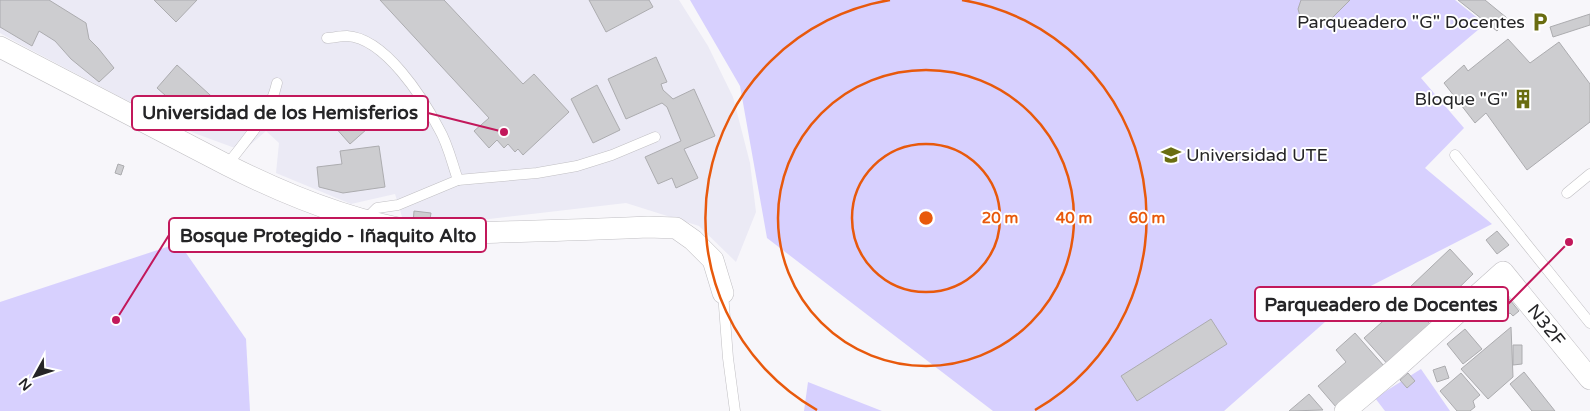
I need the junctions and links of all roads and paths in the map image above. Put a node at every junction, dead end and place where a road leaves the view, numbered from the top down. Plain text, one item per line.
1 (327, 38) dead end
2 (0, 47) edge
3 (277, 83) dead end
4 (655, 137) dead end
5 (1455, 155) dead end
6 (227, 165) junction
7 (1590, 174) edge
8 (458, 180) junction
9 (1567, 193) dead end
10 (369, 220) junction
11 (723, 293) joint
12 (1590, 323) edge
13 (1590, 379) edge
14 (735, 411) edge
15 (1345, 411) edge

1 - 8 lane
2 - 6 street
3 - 6 lane
4 - 8 lane
5 - 12 lane
6 - 10 street
7 - 9 lane
8 - 10 lane
10 - 11 street
11 - 14 lane
13 - 15 street, N32F

